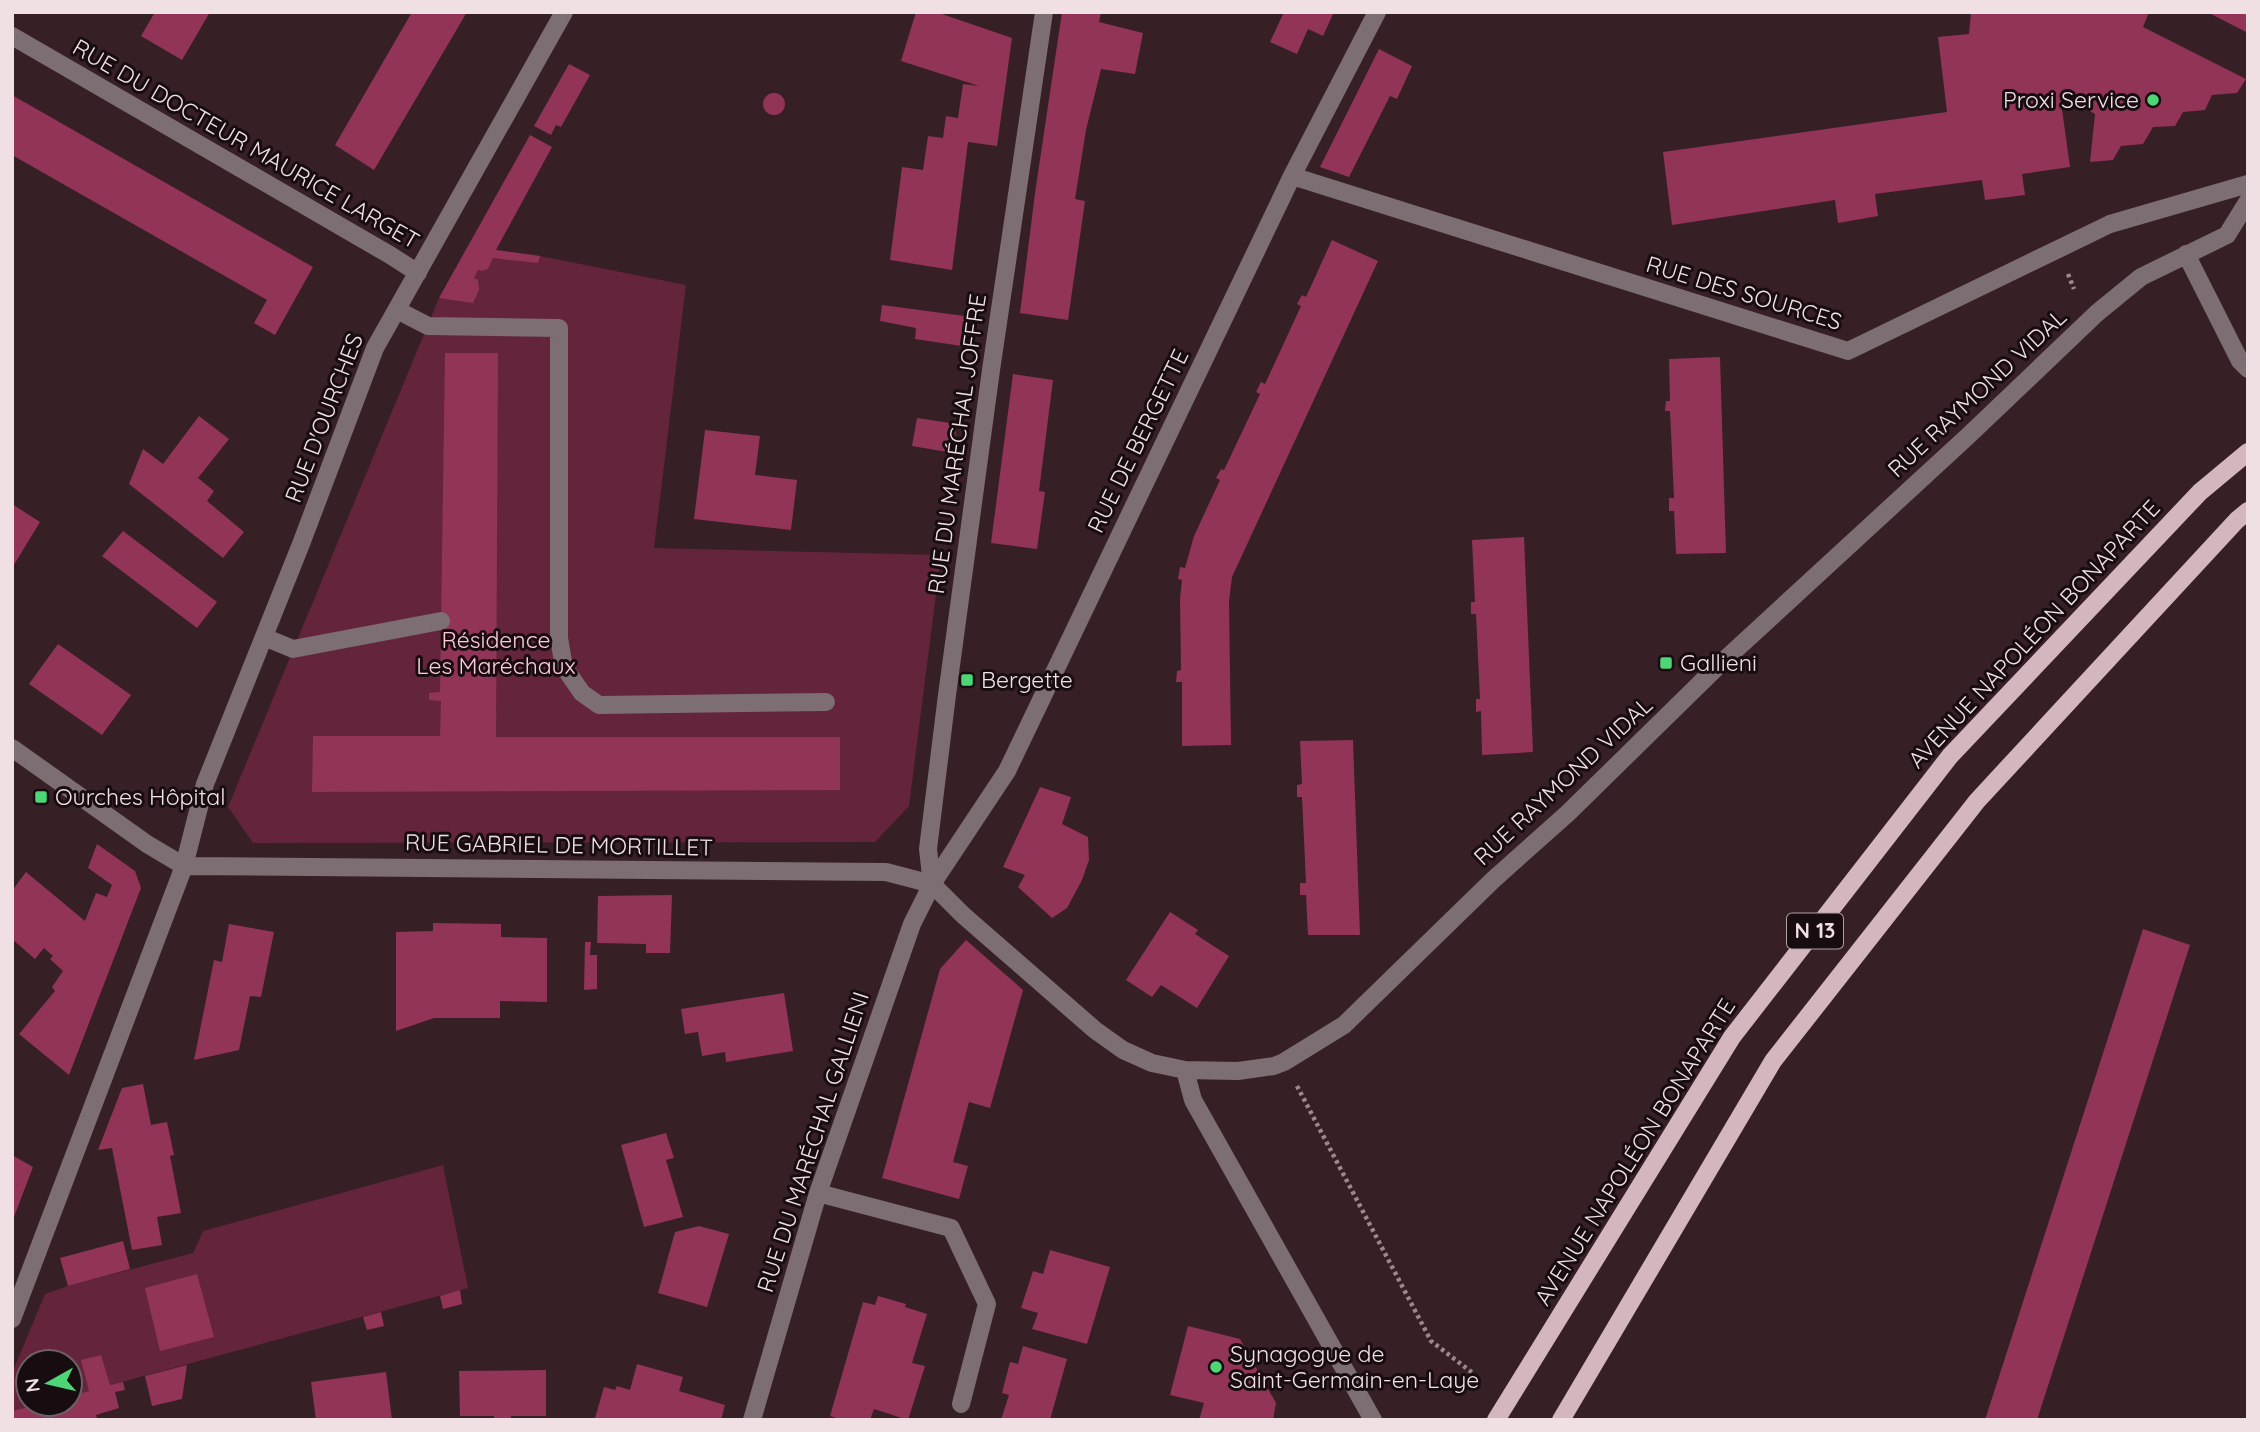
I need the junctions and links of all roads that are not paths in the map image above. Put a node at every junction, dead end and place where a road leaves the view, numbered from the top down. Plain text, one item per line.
1 (564, 12) edge
2 (1044, 12) edge
3 (1377, 12) edge
4 (12, 36) edge
5 (1292, 176) junction
6 (2248, 184) edge
7 (2248, 201) edge
8 (2186, 254) junction
9 (418, 273) junction
10 (397, 310) junction
11 (2248, 369) edge
12 (2248, 452) edge
13 (2242, 515) edge
14 (441, 621) dead end
15 (264, 637) junction
16 (826, 702) dead end
17 (12, 748) edge
18 (184, 866) junction
19 (932, 884) junction
20 (1185, 1070) junction
21 (818, 1193) junction
22 (12, 1319) edge
23 (961, 1404) dead end
24 (752, 1420) edge
25 (1373, 1420) edge
26 (1496, 1420) edge
27 (1561, 1420) edge

1 - 9 street, RUE D'OURCHES
2 - 19 street, RUE DU MARÉCHAL JOFFRE
3 - 5 street, RUE DE BERGETTE
4 - 9 street, RUE DU DOCTEUR MAURICE LARGET
5 - 6 street, RUE DES SOURCES
5 - 19 street, RUE DE BERGETTE
7 - 8 street, RUE RAYMOND VIDAL
8 - 11 street
8 - 20 street, RUE RAYMOND VIDAL
9 - 10 street, RUE D'OURCHES
10 - 15 street, RUE D'OURCHES
10 - 16 street
12 - 26 main road, AVENUE NAPOLÉON BONAPARTE / N 13
13 - 27 main road, N 13
14 - 15 street
15 - 18 street, RUE D'OURCHES
17 - 18 street
18 - 19 street, RUE GABRIEL DE MORTILLET
18 - 22 street, RUE D'OURCHES
19 - 20 street, RUE RAYMOND VIDAL
19 - 21 street, RUE DU MARÉCHAL GALLIENI
20 - 25 street
21 - 23 street
21 - 24 street, RUE DU MARÉCHAL GALLIENI

